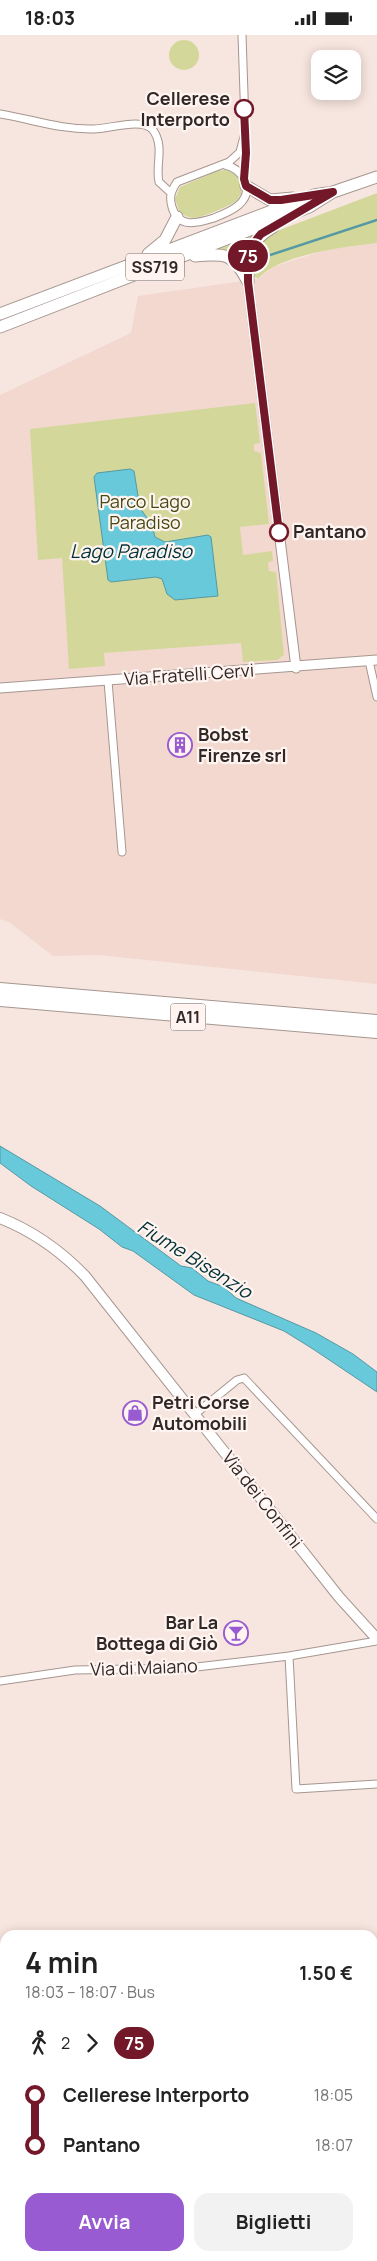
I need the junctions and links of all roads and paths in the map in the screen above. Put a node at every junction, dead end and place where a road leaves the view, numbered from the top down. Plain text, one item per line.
1 (242, 35) edge
2 (0, 113) edge
3 (245, 133) junction
4 (225, 165) junction
5 (377, 172) edge
6 (377, 178) edge
7 (245, 182) junction
8 (355, 184) junction
9 (333, 192) junction
10 (171, 193) junction
11 (314, 195) junction
12 (309, 207) junction
13 (177, 217) junction
14 (181, 257) junction
15 (135, 263) junction
16 (248, 282) junction
17 (0, 314) edge
18 (0, 327) edge
19 (373, 661) edge
20 (296, 667) junction
21 (108, 681) junction
22 (0, 689) edge
23 (377, 697) edge
24 (122, 852) dead end
25 (0, 989) edge
26 (0, 1000) edge
27 (377, 1021) edge
28 (377, 1032) edge
29 (0, 1218) edge
30 (194, 1415) junction
31 (377, 1519) edge
32 (377, 1640) edge
33 (289, 1656) junction
34 (0, 1681) edge
35 (377, 1784) edge

1 - 3 street
2 - 10 street
3 - 4 street
3 - 7 street
4 - 7 street
4 - 10 street
5 - 8 highway
6 - 8 highway
7 - 11 highway
7 - 13 street
8 - 9 highway, SS719
9 - 11 highway, SS719
9 - 12 highway, SS719
10 - 13 street
11 - 15 highway, SS719
12 - 14 highway, SS719
12 - 16 highway
13 - 15 highway
14 - 16 highway
14 - 18 highway, SS719
15 - 17 highway, SS719
16 - 20 street
19 - 20 street, Via Fratelli Cervi
19 - 23 street
20 - 21 street, Via Fratelli Cervi
21 - 22 street, Via Fratelli Cervi
21 - 24 street
25 - 27 highway, A11
26 - 28 highway, A11
29 - 30 main road, Via dei Confini
30 - 31 street
30 - 32 main road, Via dei Confini
32 - 33 street, Via di Maiano
33 - 34 street, Via di Maiano
33 - 35 street

